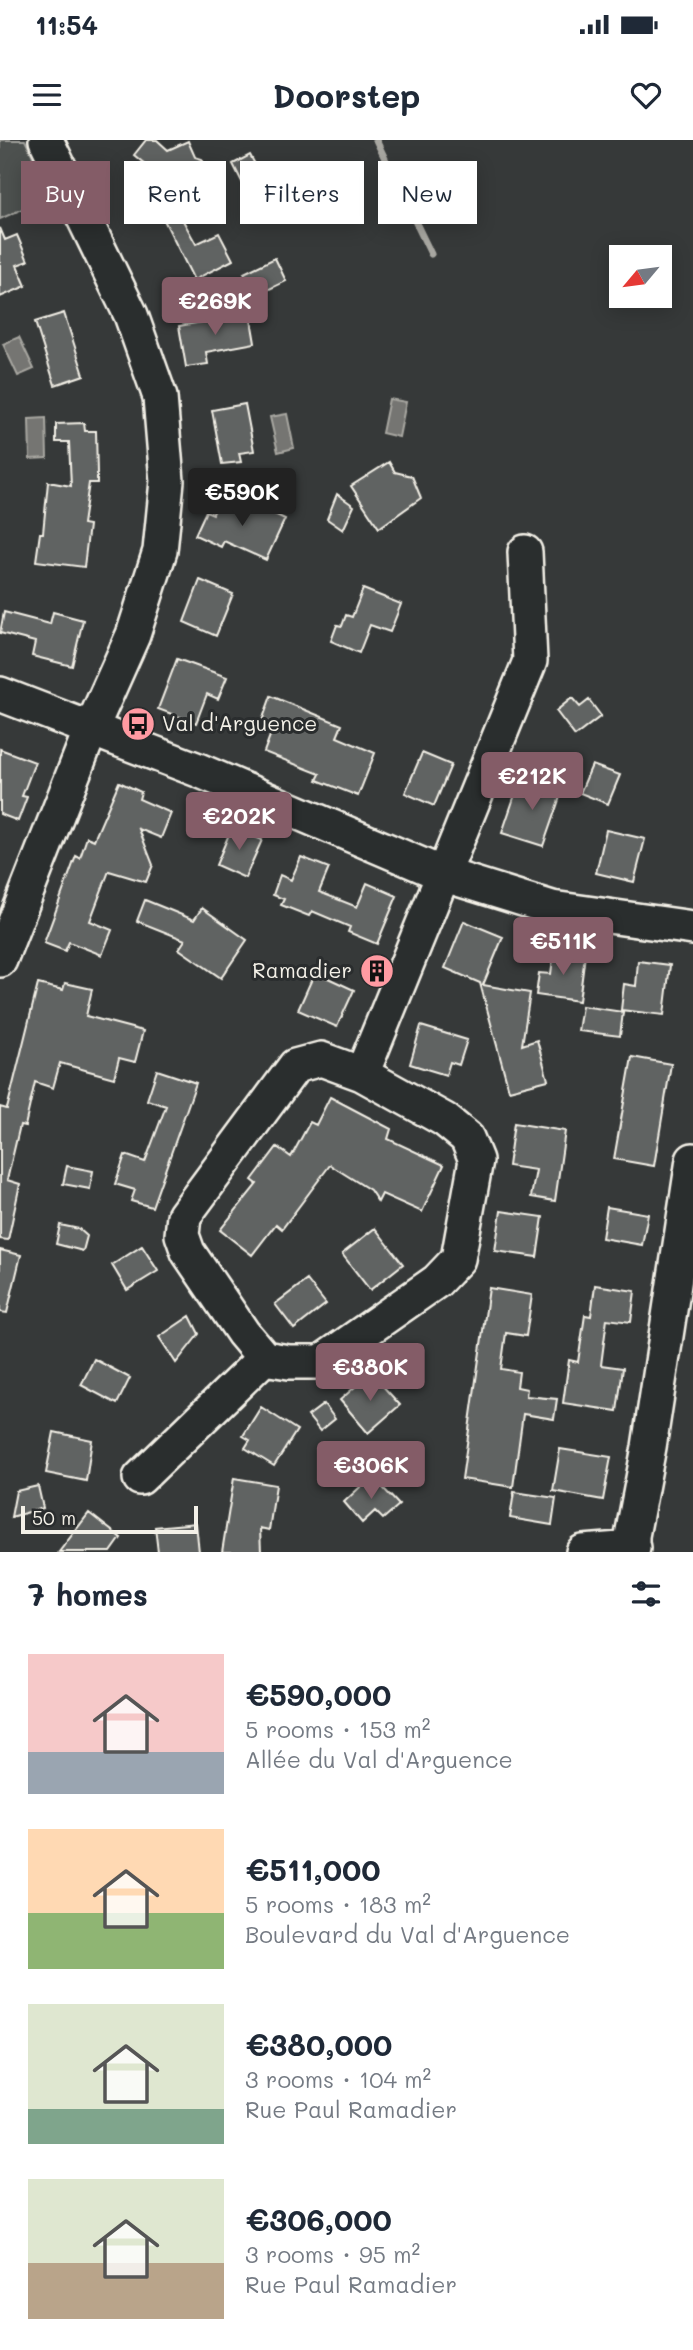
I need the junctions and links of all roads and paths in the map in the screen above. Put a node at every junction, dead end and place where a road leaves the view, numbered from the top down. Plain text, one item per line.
1 (46, 140) edge
2 (525, 552) dead end
3 (0, 694) edge
4 (91, 729) junction
5 (445, 875) junction
6 (693, 928) edge
7 (0, 960) edge
8 (362, 1074) junction
9 (693, 1160) edge
10 (689, 1208) edge
11 (264, 1358) junction
12 (139, 1478) dead end
13 (632, 1550) edge
14 (583, 1552) edge

1 - 4 street
2 - 5 street
3 - 4 street
4 - 5 street
4 - 7 street
5 - 6 street
5 - 8 street
8 - 11 street
8 - 11 street
9 - 10 street
10 - 13 street
11 - 12 street
13 - 14 street

